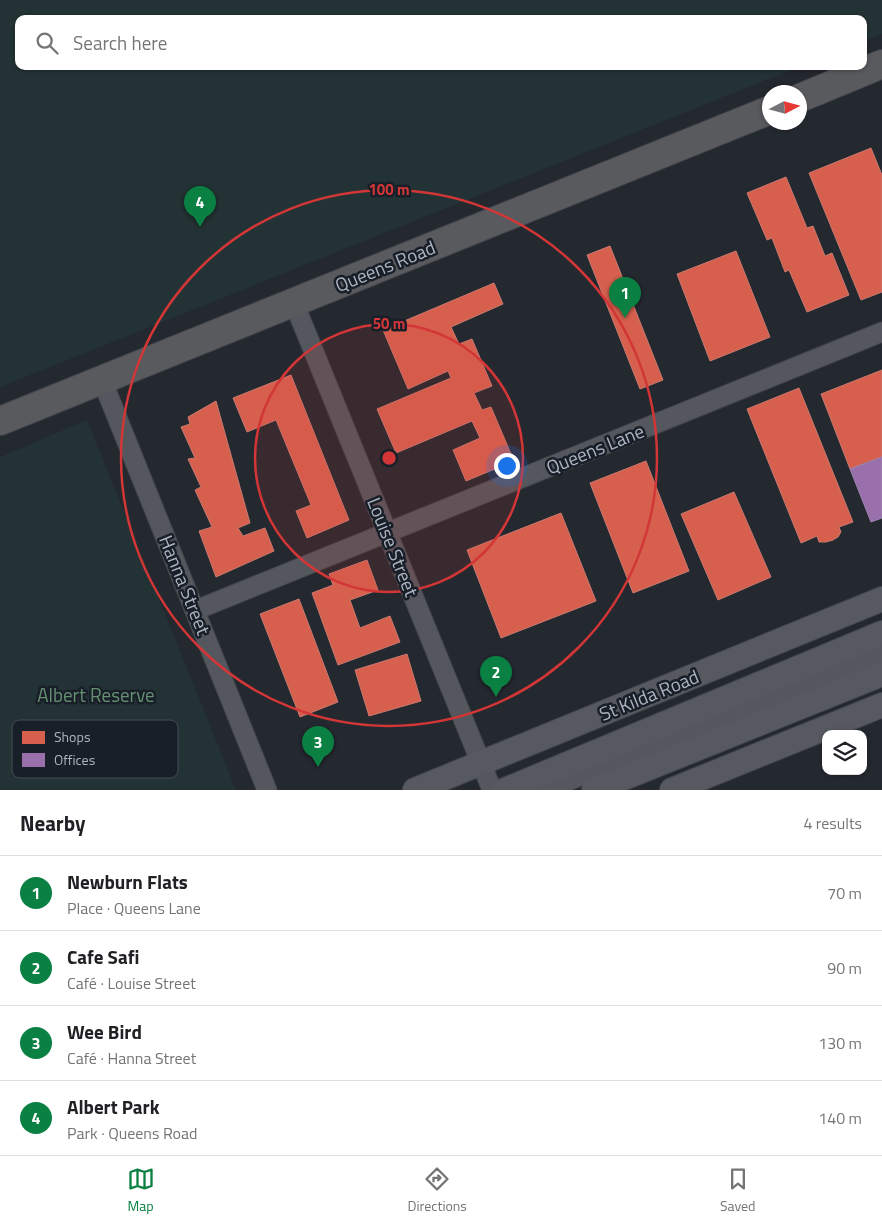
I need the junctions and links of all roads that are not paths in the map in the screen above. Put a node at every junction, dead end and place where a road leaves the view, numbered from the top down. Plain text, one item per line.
1 (880, 71) edge
2 (807, 96) edge
3 (762, 113) edge
4 (294, 303) junction
5 (882, 332) edge
6 (102, 380) junction
7 (0, 421) edge
8 (387, 533) junction
9 (882, 599) edge
10 (196, 610) junction
11 (882, 633) edge
12 (882, 653) edge
13 (882, 674) edge
14 (882, 705) edge
15 (481, 763) junction
16 (600, 789) edge
17 (267, 790) edge
18 (415, 790) edge
19 (492, 790) edge
20 (505, 790) edge
21 (546, 790) edge
22 (672, 790) edge

1 - 2 highway
3 - 4 highway, Queens Road
4 - 6 highway, Queens Road
4 - 8 street, Louise Street
5 - 8 street, Queens Lane
6 - 7 highway, Queens Road
6 - 10 street, Hanna Street
8 - 10 street, Queens Lane
8 - 15 street, Louise Street
9 - 15 main road, St Kilda Road
10 - 17 street, Hanna Street
11 - 20 main road, St Kilda Road
12 - 21 street
13 - 16 main road
14 - 22 main road
15 - 18 main road, St Kilda Road
15 - 19 street, Louise Street

